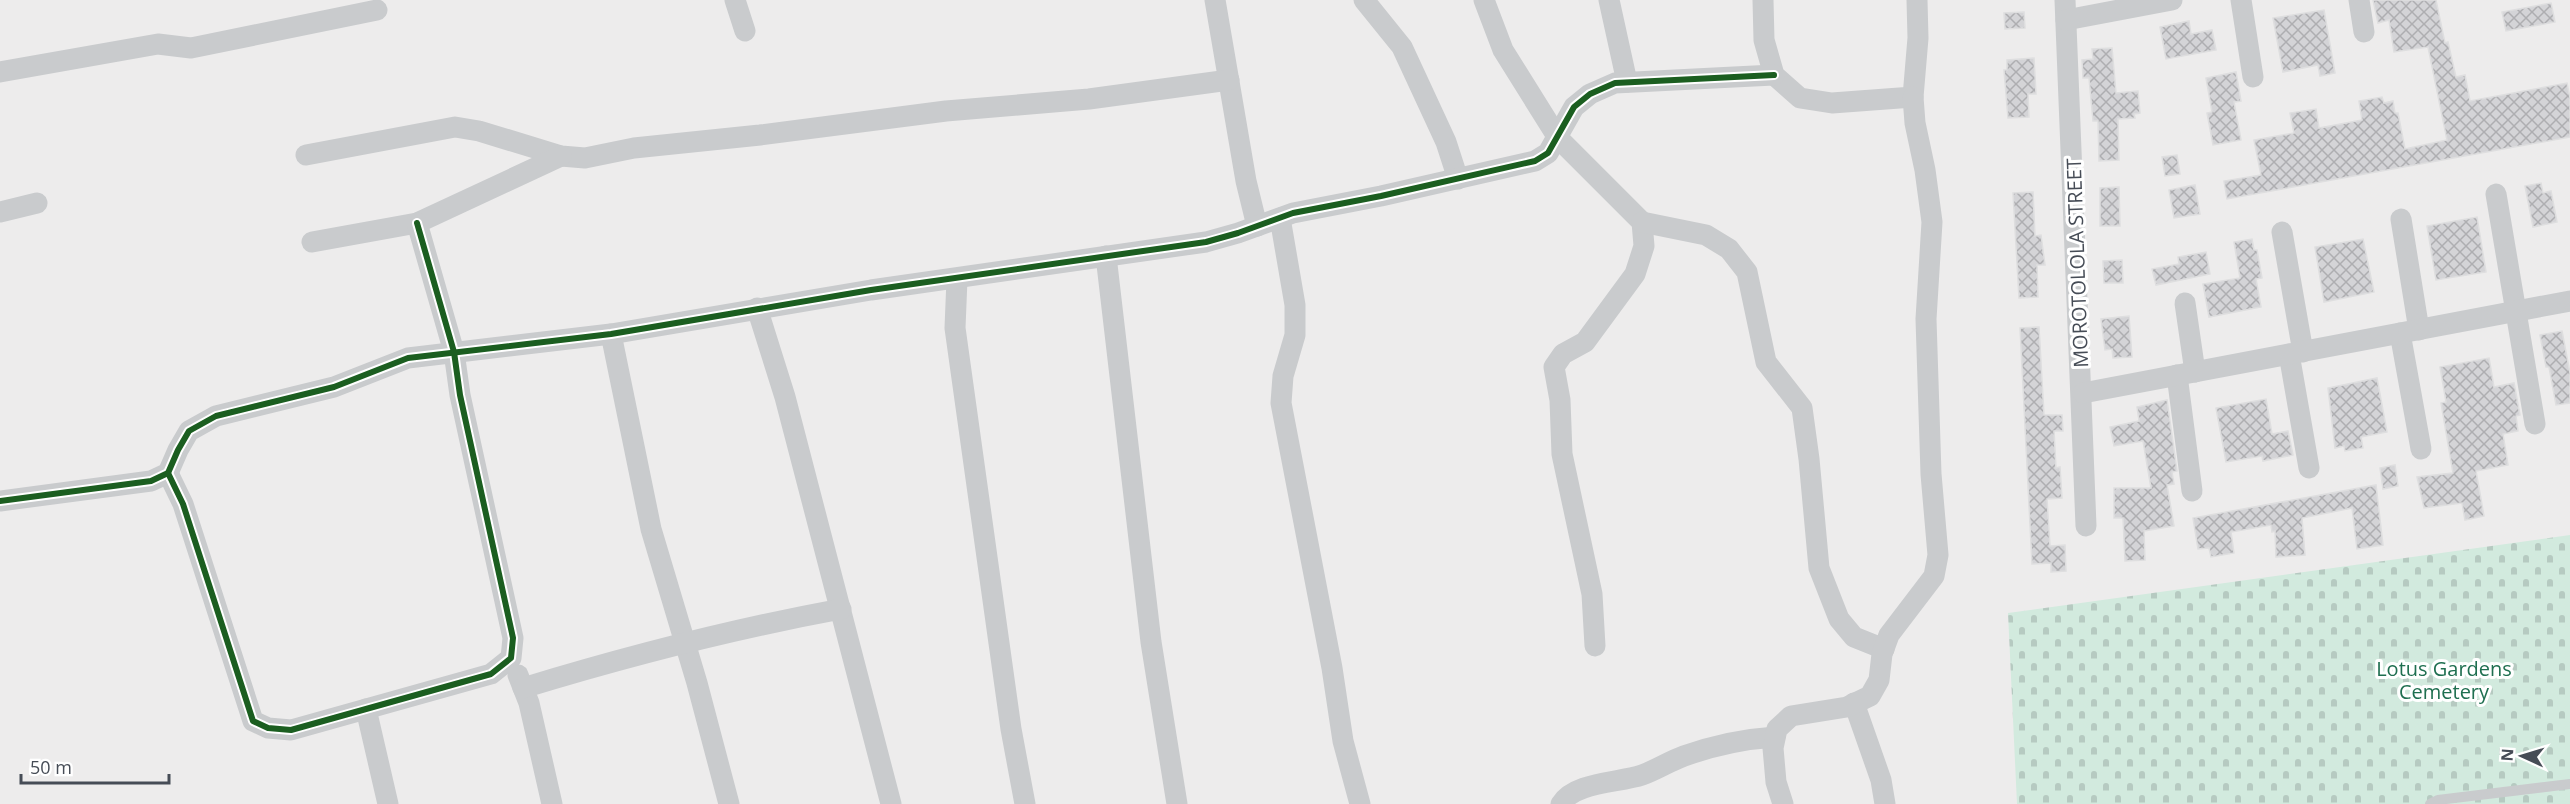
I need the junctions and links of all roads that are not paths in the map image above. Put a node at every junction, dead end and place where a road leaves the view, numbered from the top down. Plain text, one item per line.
1 (735, 0) edge
2 (1215, 0) edge
3 (1364, 0) edge
4 (1484, 0) edge
5 (1609, 0) edge
6 (1762, 0) edge
7 (1917, 0) edge
8 (2172, 0) edge
9 (2241, 0) edge
10 (2359, 0) edge
11 (377, 10) dead end
12 (2066, 10) edge
13 (745, 31) dead end
14 (2364, 32) dead end
15 (0, 72) edge
16 (1774, 75) junction
17 (2253, 77) dead end
18 (1229, 80) junction
19 (1627, 82) junction
20 (1913, 97) junction
21 (1558, 138) junction
22 (306, 155) dead end
23 (561, 156) junction
24 (1458, 180) junction
25 (2496, 194) dead end
26 (36, 203) dead end
27 (0, 212) edge
28 (1280, 218) junction
29 (2401, 219) dead end
30 (1642, 222) junction
31 (417, 223) junction
32 (1257, 226) junction
33 (2282, 232) dead end
34 (312, 242) dead end
35 (1106, 256) junction
36 (957, 279) junction
37 (2570, 301) edge
38 (2185, 303) dead end
39 (757, 308) junction
40 (2516, 311) junction
41 (2410, 331) junction
42 (611, 334) junction
43 (454, 352) junction
44 (2296, 353) junction
45 (2186, 374) junction
46 (2082, 393) junction
47 (2535, 424) dead end
48 (2421, 449) dead end
49 (2309, 468) dead end
50 (168, 473) junction
51 (2192, 491) dead end
52 (0, 501) edge
53 (2086, 526) dead end
54 (841, 609) junction
55 (686, 643) junction
56 (1595, 646) dead end
57 (1884, 649) junction
58 (511, 658) junction
59 (523, 688) junction
60 (1854, 704) junction
61 (366, 709) junction
62 (1775, 737) junction
63 (2570, 784) edge
64 (388, 804) edge
65 (552, 804) edge
66 (729, 804) edge
67 (891, 804) edge
68 (1025, 804) edge
69 (1177, 804) edge
70 (1360, 804) edge
71 (1561, 804) edge
72 (1783, 804) edge
73 (1885, 804) edge
74 (2430, 804) edge

1 - 13 street
2 - 18 street
3 - 24 street
4 - 21 street
5 - 19 street
6 - 16 street
7 - 20 street
8 - 12 street
9 - 17 street
10 - 14 street
11 - 15 street
12 - 46 street, MOROTOLOLA STREET
16 - 19 street
16 - 20 street
18 - 23 street
18 - 32 street
19 - 21 street
20 - 57 street
21 - 24 street
21 - 30 street
22 - 23 street
23 - 31 street
24 - 28 street
25 - 40 street
26 - 27 street
28 - 32 street
28 - 70 street
29 - 41 street
30 - 56 street
30 - 57 street
31 - 34 street
31 - 43 street
32 - 35 street
33 - 44 street
35 - 36 street
35 - 69 street
36 - 39 street
36 - 68 street
37 - 40 street
38 - 45 street
39 - 42 street
39 - 54 street
40 - 41 street
40 - 47 street
41 - 44 street
41 - 48 street
42 - 43 street
42 - 55 street
43 - 50 street
43 - 58 street
44 - 45 street
44 - 49 street
45 - 46 street
45 - 51 street
46 - 53 street, MOROTOLOLA STREET
50 - 52 street
50 - 61 street
54 - 55 street
54 - 67 street
55 - 59 street
55 - 66 street
57 - 60 street
58 - 59 street
58 - 61 street
59 - 65 street
60 - 62 street
60 - 73 street
61 - 64 street
62 - 71 street
62 - 72 street
63 - 74 lane

